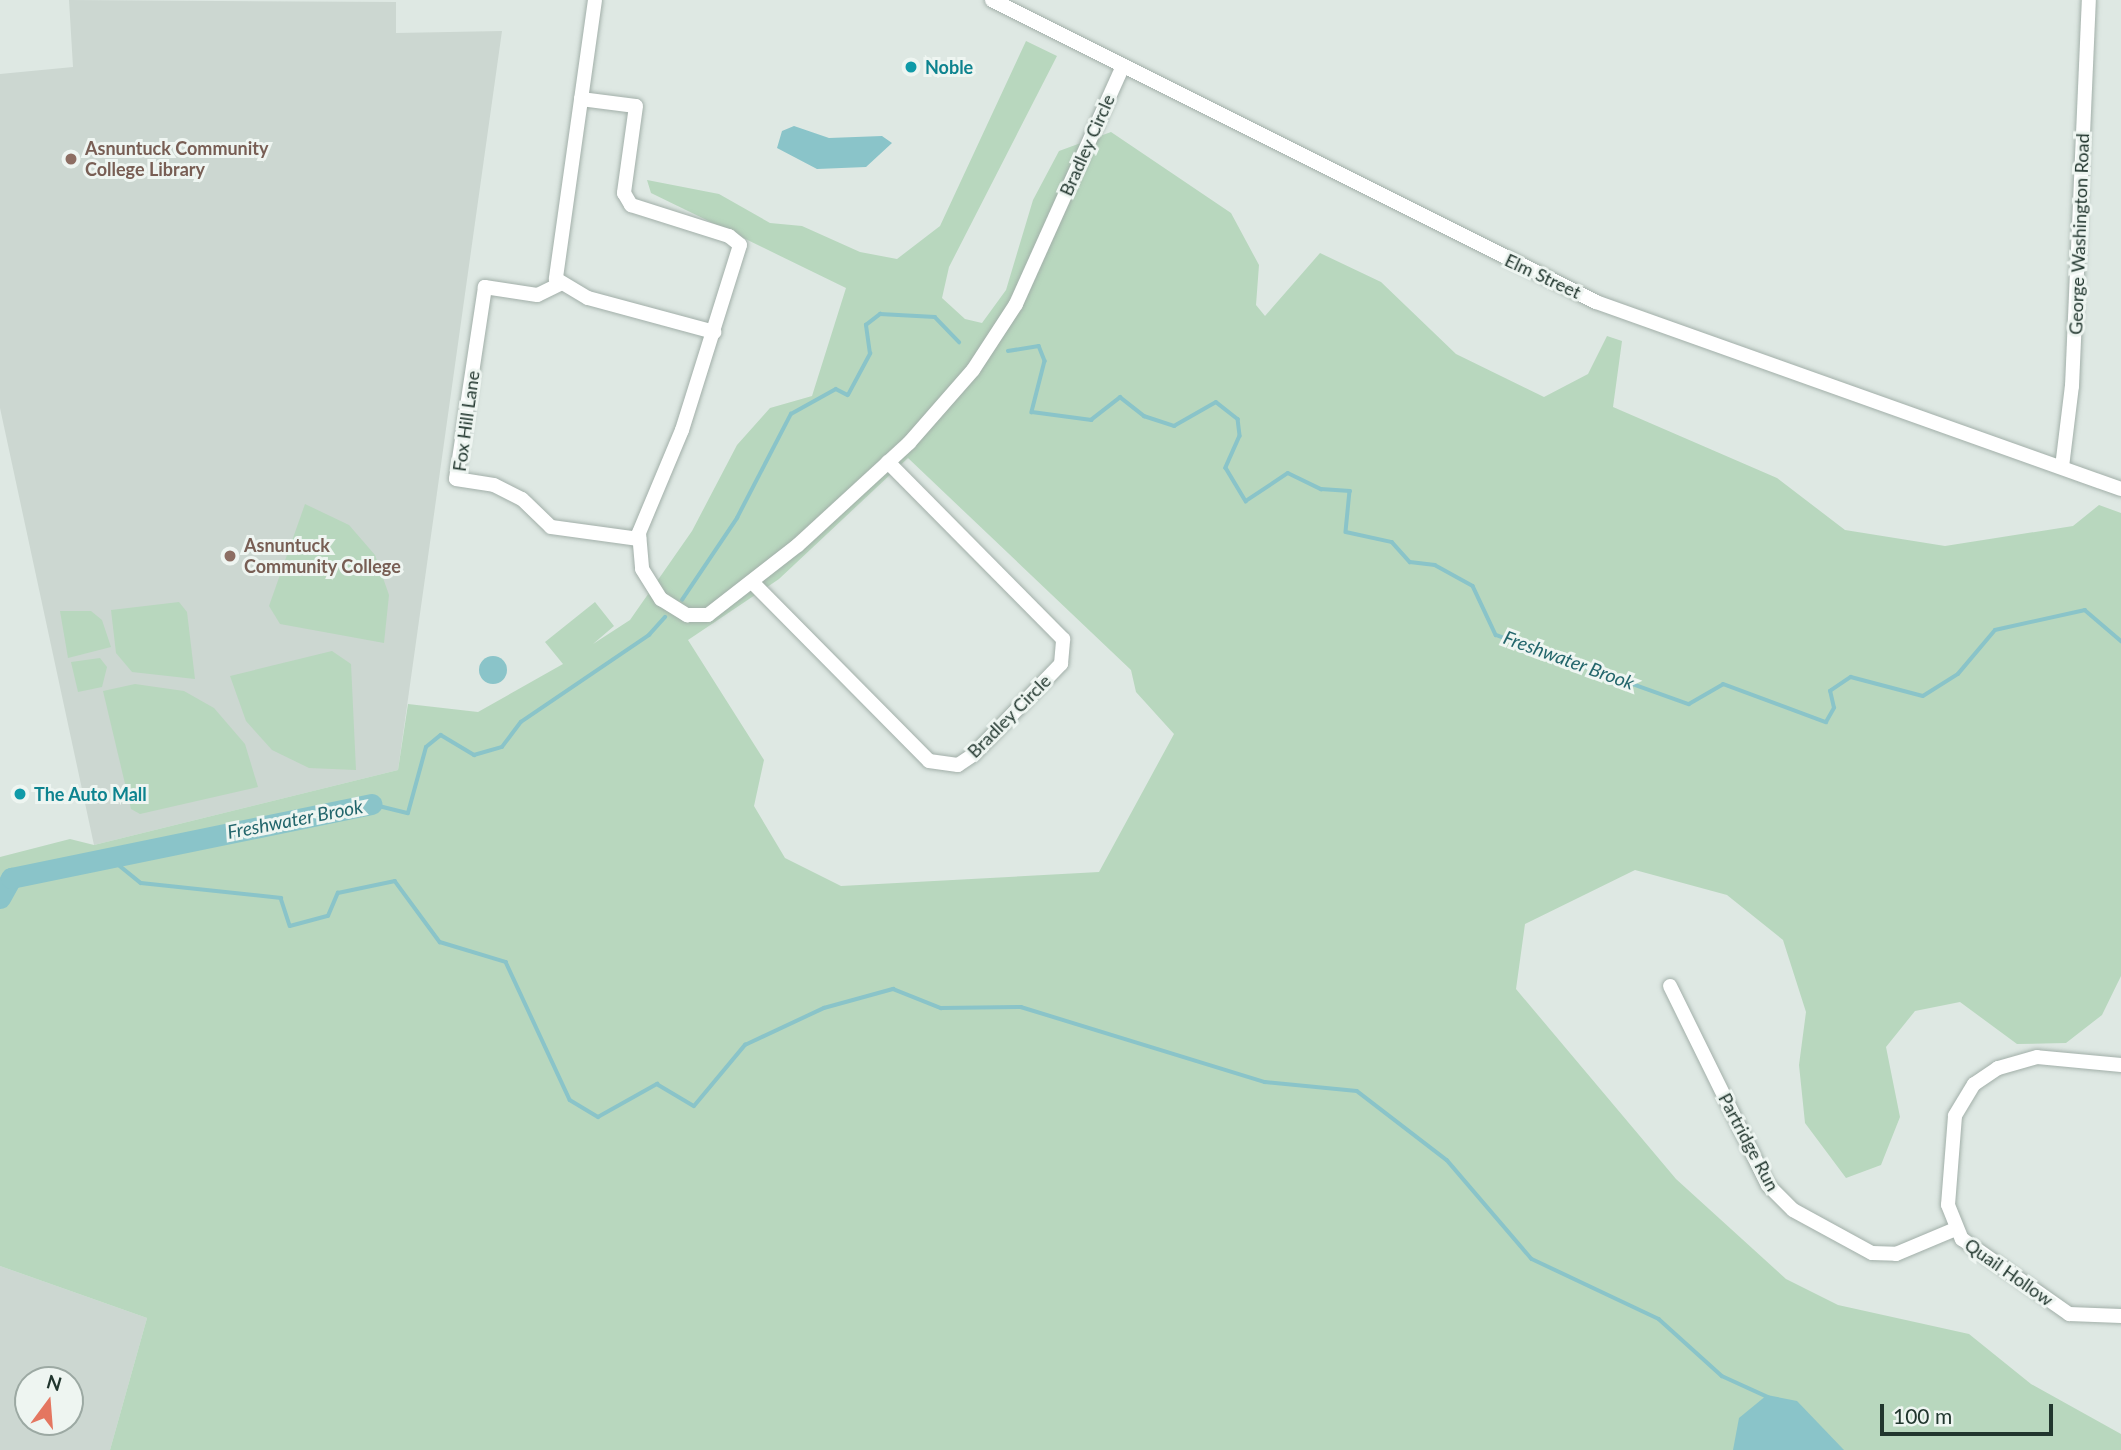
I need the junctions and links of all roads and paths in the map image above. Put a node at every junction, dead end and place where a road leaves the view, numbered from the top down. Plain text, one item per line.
1 (595, 0) edge
2 (992, 0) edge
3 (2090, 0) edge
4 (1122, 68) junction
5 (581, 99) junction
6 (560, 284) junction
7 (714, 332) junction
8 (888, 462) junction
9 (2062, 467) junction
10 (2121, 489) edge
11 (639, 539) junction
12 (754, 584) junction
13 (1671, 986) dead end
14 (2121, 1065) edge
15 (1953, 1230) junction
16 (2121, 1316) edge

1 - 5 street
2 - 4 street, Elm Street
3 - 9 street, George Washington Road
4 - 8 street, Bradley Circle
4 - 9 street, Elm Street
5 - 6 street
5 - 7 street
6 - 7 street
6 - 11 street, Fox Hill Lane
7 - 11 street
8 - 12 street, Bradley Circle
8 - 12 street, Bradley Circle
9 - 10 street, Elm Street
11 - 12 street, Bradley Circle
13 - 15 street, Partridge Run
14 - 15 street, Quail Hollow
15 - 16 street, Quail Hollow

